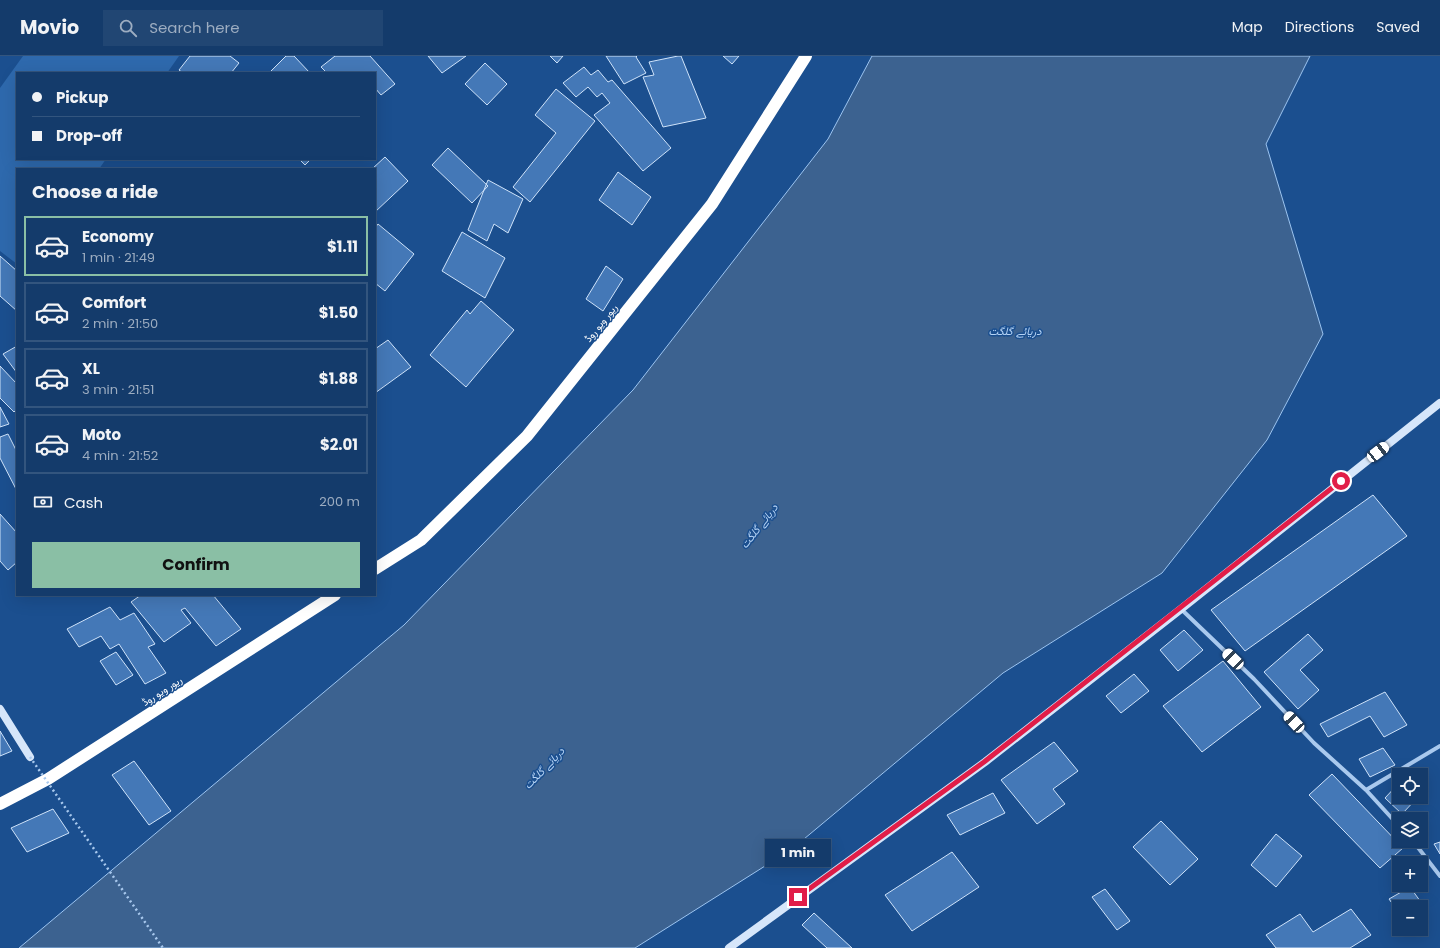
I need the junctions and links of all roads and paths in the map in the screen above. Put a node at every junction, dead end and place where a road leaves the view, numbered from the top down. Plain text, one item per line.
1 (806, 56) edge
2 (1440, 403) edge
3 (376, 569) edge
4 (333, 596) edge
5 (1181, 609) junction
6 (0, 709) edge
7 (1440, 746) edge
8 (30, 757) joint
9 (1366, 790) junction
10 (0, 804) edge
11 (1392, 818) edge
12 (1418, 848) edge
13 (1440, 876) edge
14 (163, 948) edge
15 (729, 948) edge

1 - 3 highway, ریور ویو روڈ
2 - 5 main road
4 - 10 highway, ریور ویو روڈ
5 - 9 street
5 - 15 main road
6 - 8 main road
7 - 9 street
8 - 14 path, bridge
9 - 11 street
12 - 13 street

